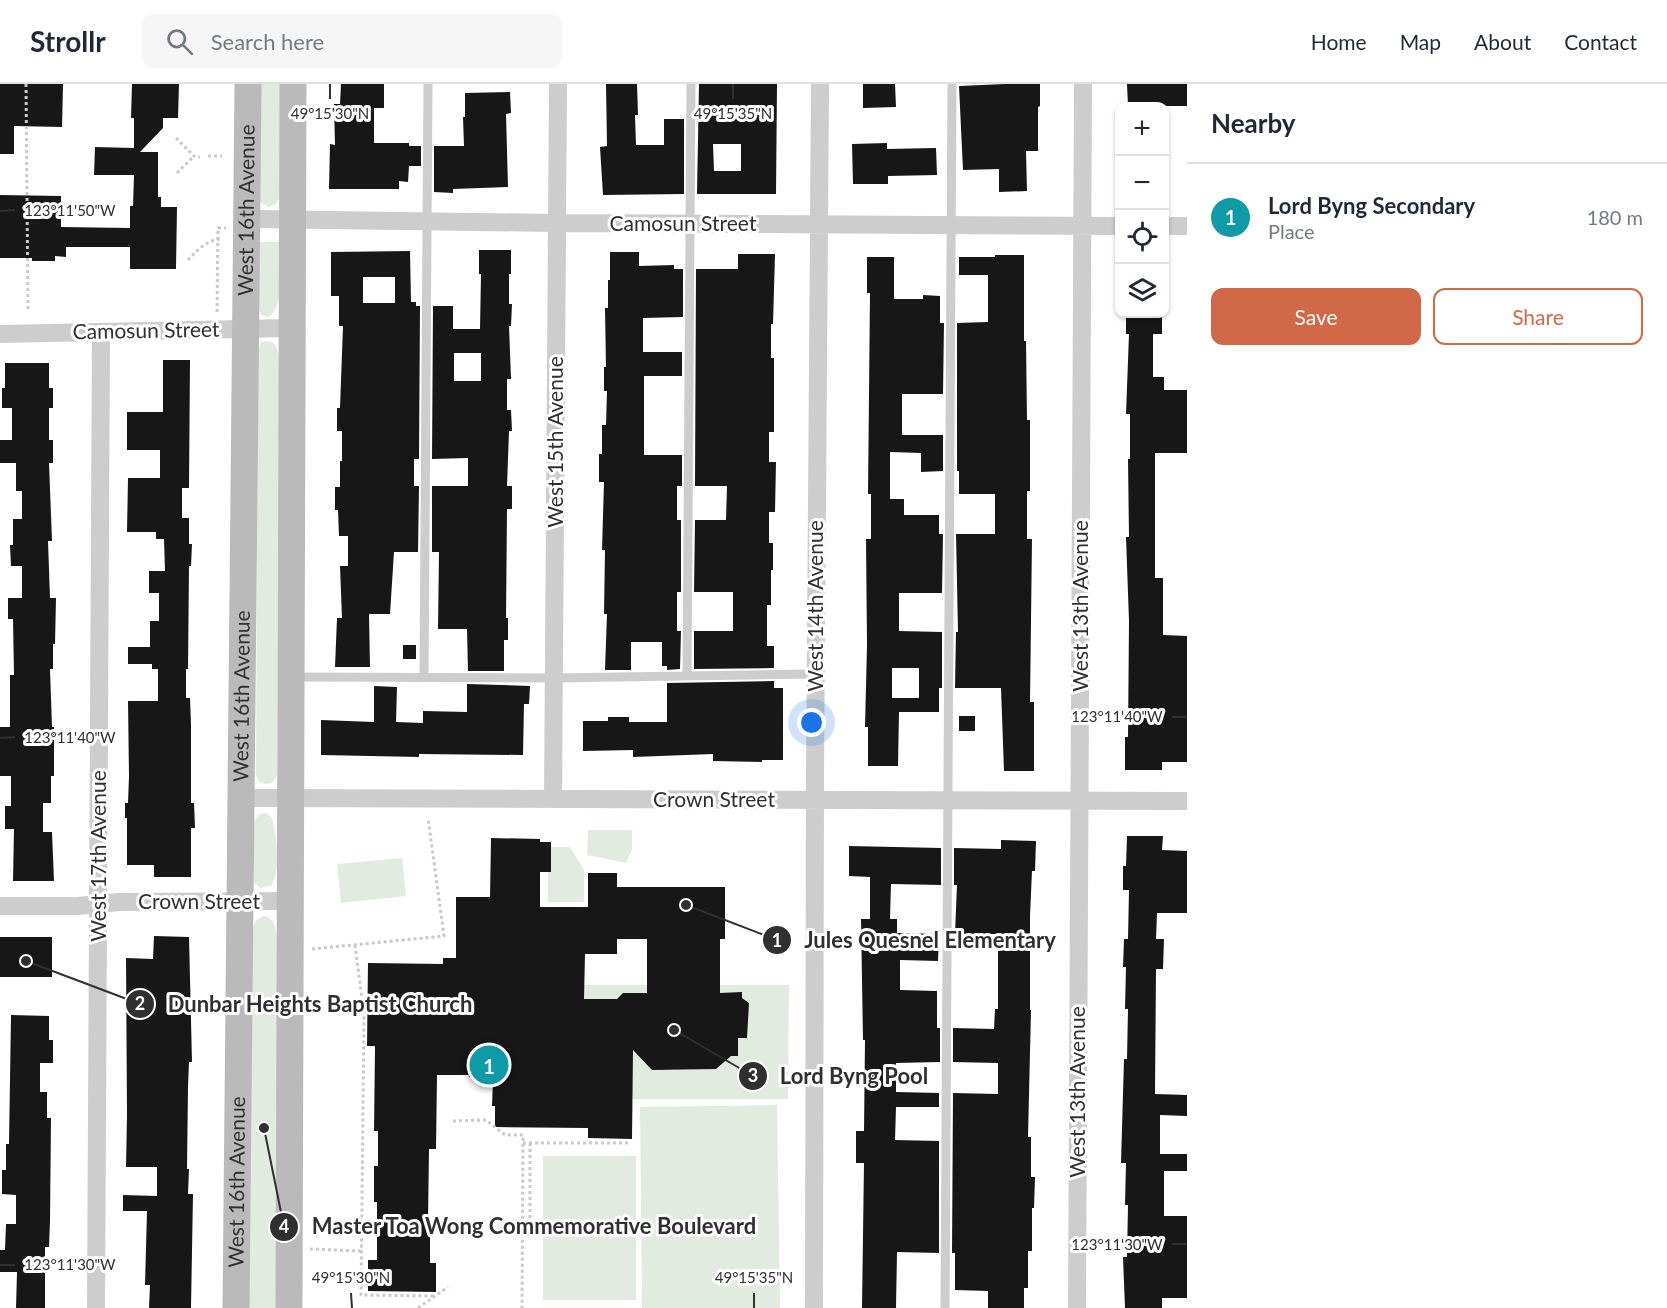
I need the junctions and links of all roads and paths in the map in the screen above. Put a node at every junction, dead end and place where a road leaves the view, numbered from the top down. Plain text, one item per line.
1 (26, 84) edge
2 (248, 84) edge
3 (293, 84) edge
4 (428, 84) edge
5 (558, 84) edge
6 (691, 84) edge
7 (820, 84) edge
8 (952, 84) edge
9 (1083, 84) edge
10 (176, 138) dead end
11 (194, 156) junction
12 (208, 156) dead end
13 (222, 156) dead end
14 (200, 157) dead end
15 (177, 173) dead end
16 (247, 219) junction
17 (292, 220) junction
18 (427, 221) junction
19 (557, 223) junction
20 (690, 224) junction
21 (819, 224) junction
22 (951, 225) junction
23 (1083, 225) junction
24 (1115, 226) edge
25 (1169, 226) edge
26 (1187, 226) edge
27 (220, 239) junction
28 (188, 260) dead end
29 (28, 310) dead end
30 (291, 328) junction
31 (217, 329) junction
32 (246, 329) junction
33 (101, 332) junction
34 (0, 334) edge
35 (816, 674) junction
36 (687, 676) junction
37 (290, 677) junction
38 (424, 677) junction
39 (554, 678) junction
40 (242, 798) junction
41 (290, 798) junction
42 (553, 799) junction
43 (815, 800) junction
44 (946, 800) junction
45 (1080, 800) junction
46 (1187, 801) edge
47 (428, 818) dead end
48 (240, 901) junction
49 (290, 901) junction
50 (99, 904) junction
51 (0, 906) edge
52 (355, 945) junction
53 (312, 949) dead end
54 (453, 1121) dead end
55 (523, 1143) junction
56 (530, 1143) junction
57 (630, 1143) dead end
58 (523, 1229) junction
59 (310, 1250) dead end
60 (361, 1251) junction
61 (448, 1287) dead end
62 (436, 1296) junction
63 (96, 1308) edge
64 (236, 1308) edge
65 (289, 1308) edge
66 (418, 1308) edge
67 (522, 1308) edge
68 (814, 1308) edge
69 (945, 1308) edge
70 (1077, 1308) edge

1 - 29 path
2 - 16 main road, West 16th Avenue
3 - 17 main road
4 - 18 lane
5 - 19 street, West 15th Avenue
6 - 20 lane
7 - 21 street, West 14th Avenue
8 - 22 lane
9 - 23 street, West 13th Avenue
10 - 11 path
11 - 14 path
11 - 15 path
12 - 13 path
16 - 17 street, Camosun Street
16 - 27 path
16 - 32 main road, West 16th Avenue
17 - 18 street, Camosun Street
17 - 30 main road
18 - 19 street, Camosun Street
18 - 38 lane
19 - 20 street, Camosun Street
19 - 39 street, West 15th Avenue
20 - 21 street, Camosun Street
20 - 36 lane
21 - 22 street, Camosun Street
21 - 35 street, West 14th Avenue
22 - 23 street, Camosun Street
22 - 44 lane
23 - 24 street, Camosun Street
23 - 45 street, West 13th Avenue
25 - 26 street
27 - 28 path
27 - 31 path
30 - 32 street, Camosun Street
30 - 37 main road
31 - 32 street, Camosun Street
31 - 33 street, Camosun Street
32 - 40 main road, West 16th Avenue
33 - 34 street, Camosun Street
33 - 50 street, West 17th Avenue
35 - 36 lane
35 - 43 street, West 14th Avenue
36 - 39 lane
37 - 38 lane
37 - 41 main road
38 - 39 lane
39 - 42 street, West 15th Avenue
40 - 41 street, Crown Street
40 - 48 main road, West 16th Avenue
41 - 42 street, Crown Street
41 - 49 main road
42 - 43 street, Crown Street
43 - 44 street, Crown Street
43 - 68 street, West 14th Avenue
44 - 45 street, Crown Street
44 - 69 lane
45 - 46 street, Crown Street
45 - 70 street, West 13th Avenue
47 - 52 path
48 - 49 street, Crown Street
48 - 50 street, Crown Street
48 - 64 main road, West 16th Avenue
49 - 65 main road
50 - 51 street, Crown Street
50 - 63 street, West 17th Avenue
52 - 53 path
52 - 60 path
54 - 55 path
55 - 56 path
55 - 58 path
56 - 57 path
56 - 58 path
58 - 67 path
59 - 60 path
60 - 62 path
61 - 62 path
62 - 66 path

